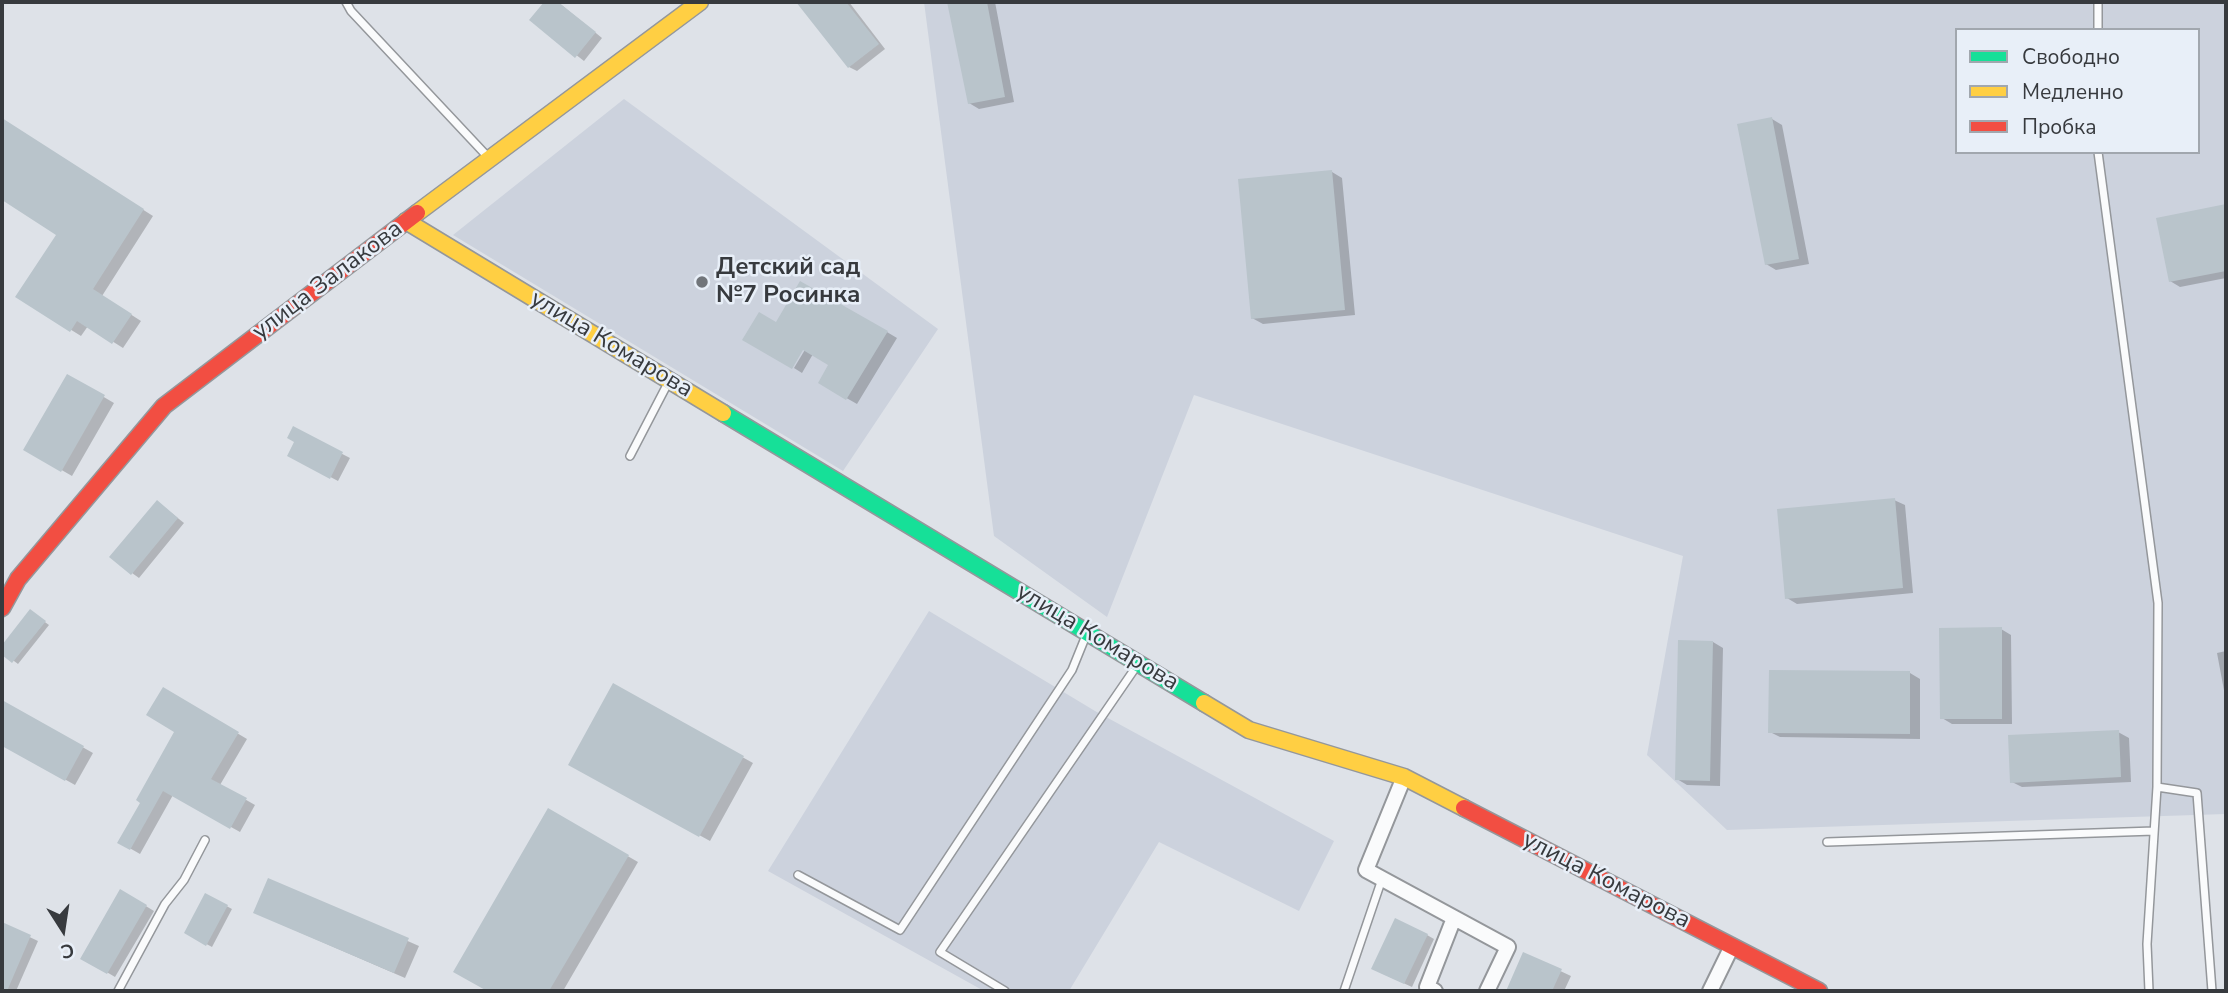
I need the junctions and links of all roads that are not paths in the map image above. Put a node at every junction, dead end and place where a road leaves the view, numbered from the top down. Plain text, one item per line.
1 (346, 2) edge
2 (700, 2) edge
3 (2098, 2) edge
4 (2098, 28) edge
5 (2098, 154) edge
6 (490, 159) junction
7 (406, 221) junction
8 (669, 380) junction
9 (630, 456) dead end
10 (2, 608) edge
11 (1087, 632) junction
12 (1139, 664) junction
13 (1404, 777) junction
14 (2157, 787) junction
15 (2154, 831) junction
16 (205, 840) dead end
17 (1827, 842) dead end
18 (798, 875) dead end
19 (1382, 879) junction
20 (1454, 918) junction
21 (1732, 946) junction
22 (118, 991) edge
23 (1005, 991) edge
24 (1345, 991) edge
25 (1435, 991) edge
26 (1488, 991) edge
27 (1710, 991) edge
28 (1819, 991) edge
29 (2149, 991) edge
30 (2212, 991) edge

1 - 6 lane
2 - 6 street, улица Залакова
3 - 4 lane
5 - 14 lane
6 - 7 street, улица Залакова
7 - 8 street, улица Комарова
7 - 10 street, улица Залакова
8 - 9 lane
8 - 11 street, улица Комарова
11 - 12 street, улица Комарова
11 - 18 lane
12 - 13 street, улица Комарова
12 - 23 lane
13 - 19 street
13 - 21 street, улица Комарова
14 - 15 lane
14 - 30 lane
15 - 17 lane
15 - 29 lane
16 - 22 lane
19 - 20 street
19 - 24 lane
20 - 25 street
20 - 26 street
21 - 27 street
21 - 28 street, улица Комарова

